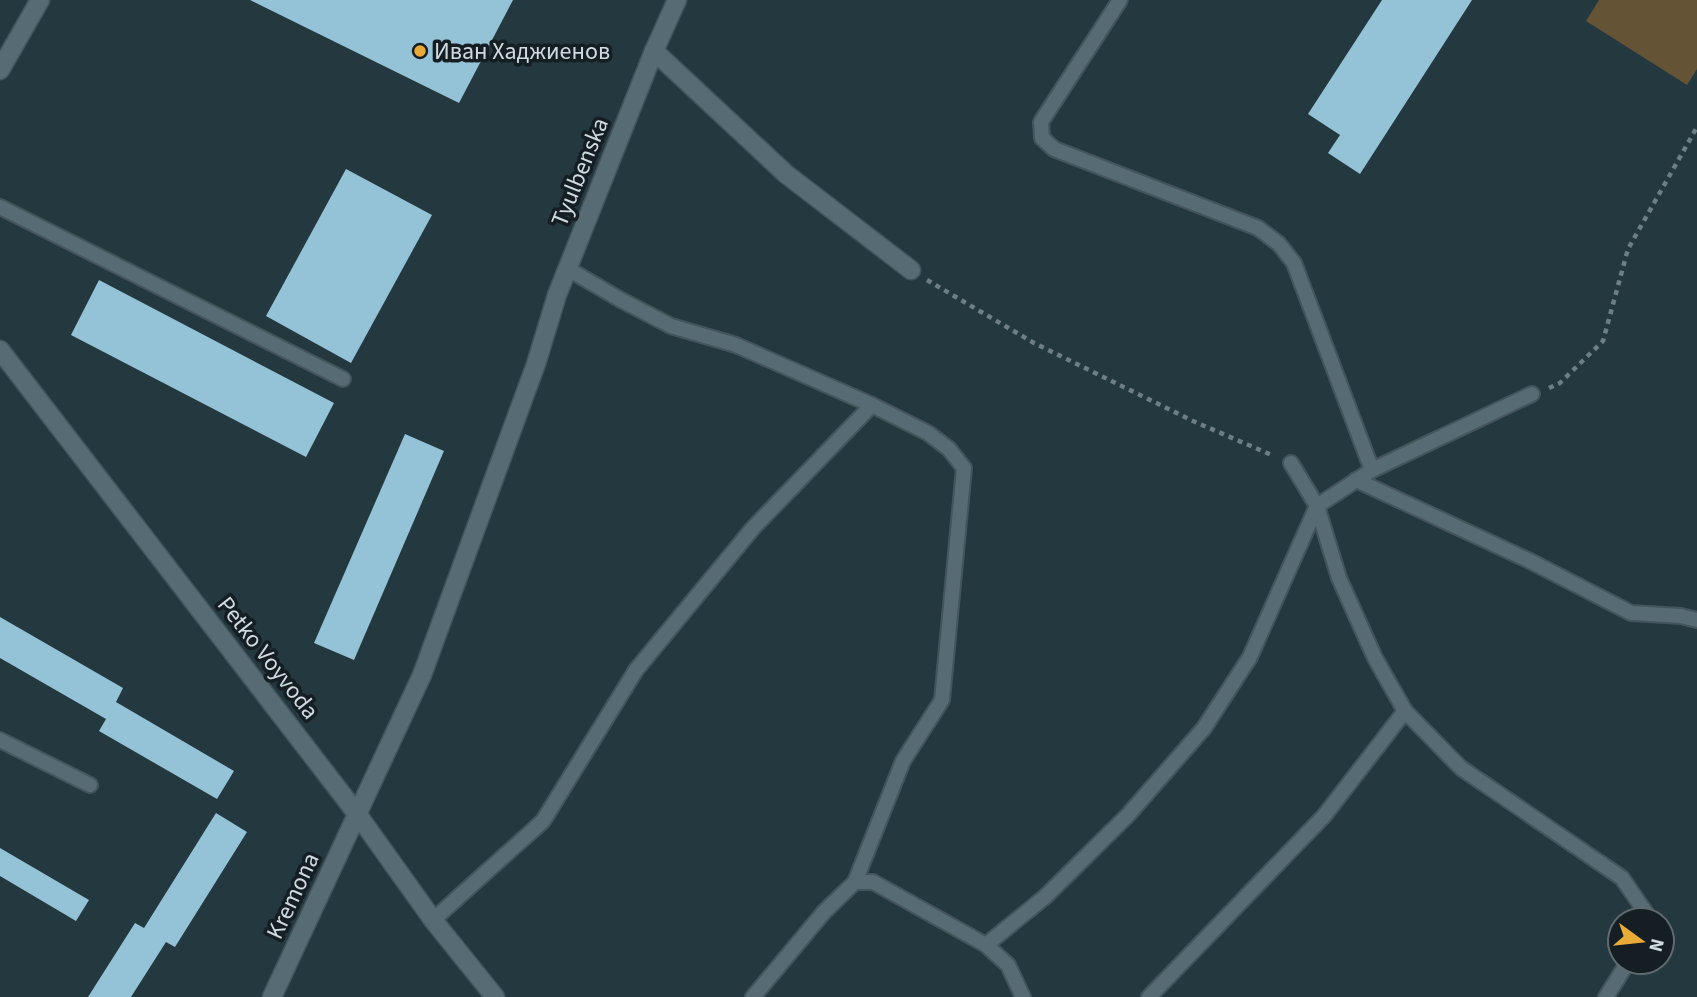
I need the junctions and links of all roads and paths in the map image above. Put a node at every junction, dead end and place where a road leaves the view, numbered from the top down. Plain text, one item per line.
1 (40, 0) edge
2 (677, 0) edge
3 (1119, 0) edge
4 (653, 51) junction
5 (0, 70) edge
6 (1697, 127) edge
7 (0, 207) edge
8 (568, 268) junction
9 (911, 270) joint
10 (0, 351) edge
11 (536, 364) joint
12 (343, 379) dead end
13 (1532, 394) joint
14 (872, 405) junction
15 (1291, 463) joint
16 (1373, 470) junction
17 (1356, 480) junction
18 (1317, 506) junction
19 (1697, 620) edge
20 (1405, 711) junction
21 (0, 740) edge
22 (90, 785) dead end
23 (358, 816) junction
24 (855, 883) junction
25 (1641, 906) edge
26 (433, 920) junction
27 (986, 945) junction
28 (1620, 976) edge
29 (1609, 996) edge
30 (272, 997) edge
31 (495, 997) edge
32 (753, 997) edge
33 (1023, 997) edge
34 (1149, 997) edge

1 - 5 street
2 - 4 street, Tyulbenska
3 - 16 lane
4 - 8 street, Tyulbenska
4 - 9 street
6 - 13 path
7 - 12 lane
8 - 11 street, Tyulbenska
8 - 14 lane
9 - 15 path
10 - 23 street, Petko Voyvoda
11 - 23 street, Kremona
13 - 16 lane
14 - 24 lane
14 - 26 lane
15 - 18 lane
16 - 17 lane
17 - 18 lane
17 - 19 lane
18 - 20 lane
18 - 27 lane
20 - 25 lane
20 - 34 lane
21 - 22 lane
23 - 26 street, Petko Voyvoda
23 - 30 street, Kremona
24 - 27 lane
24 - 32 lane
26 - 31 street, Petko Voyvoda
27 - 33 lane
28 - 29 lane

